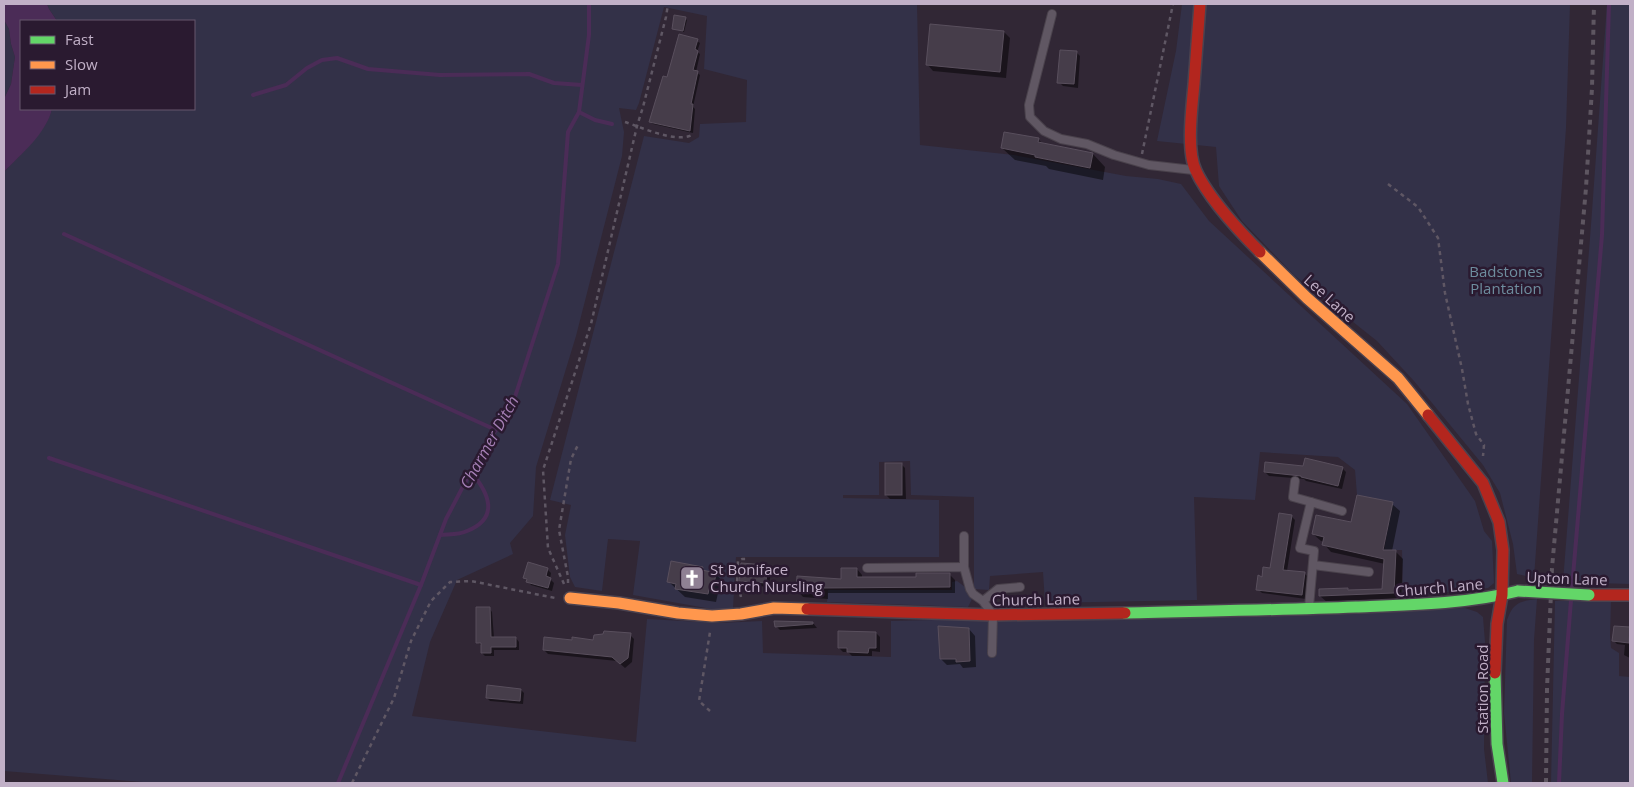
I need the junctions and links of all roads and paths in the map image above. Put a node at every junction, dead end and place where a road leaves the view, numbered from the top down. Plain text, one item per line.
1 (668, 4) edge
2 (1173, 4) edge
3 (1200, 4) edge
4 (1052, 14) dead end
5 (625, 122) dead end
6 (637, 126) junction
7 (692, 135) dead end
8 (1140, 163) junction
9 (1195, 170) junction
10 (1388, 184) dead end
11 (579, 443) dead end
12 (1295, 481) dead end
13 (1483, 483) junction
14 (1311, 502) junction
15 (1342, 512) dead end
16 (964, 536) dead end
17 (748, 559) dead end
18 (1312, 565) junction
19 (964, 567) junction
20 (866, 568) dead end
21 (1369, 572) dead end
22 (1020, 587) dead end
23 (740, 589) dead end
24 (1502, 594) junction
25 (1630, 596) edge
26 (570, 598) joint
27 (983, 601) junction
28 (1309, 608) junction
29 (993, 615) junction
30 (712, 616) junction
31 (992, 653) dead end
32 (710, 711) dead end
33 (352, 783) edge
34 (1503, 783) edge

1 - 6 path
2 - 8 path
3 - 9 street, Lee Lane
4 - 8 lane
5 - 6 path
6 - 7 path
6 - 11 path
8 - 9 lane
9 - 13 street, Lee Lane
10 - 13 path
12 - 14 lane
13 - 24 street, Lee Lane
14 - 15 lane
14 - 18 lane
16 - 19 lane
17 - 23 path
18 - 21 lane
18 - 28 lane
19 - 20 lane
19 - 27 lane
22 - 27 lane
24 - 25 street, Upton Lane, bridge
24 - 28 street, Church Lane
24 - 34 street, Station Road
26 - 30 street, Church Lane
26 - 33 path
27 - 29 lane
28 - 29 street, Church Lane
29 - 30 street, Church Lane
29 - 31 lane
30 - 32 path

